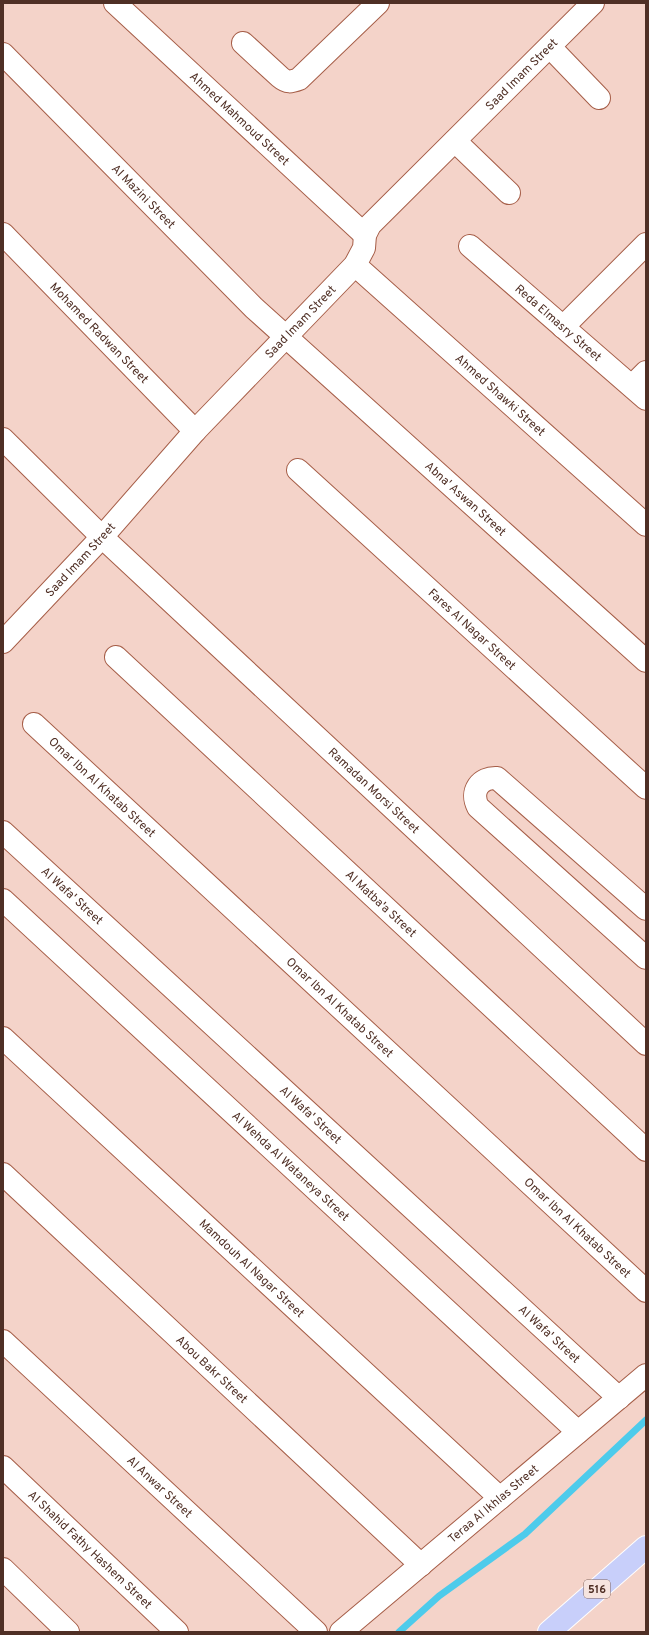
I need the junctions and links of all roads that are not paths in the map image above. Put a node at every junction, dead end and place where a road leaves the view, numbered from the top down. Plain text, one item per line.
1 (115, 3) edge
2 (593, 3) edge
3 (370, 6) edge
4 (243, 43) dead end
5 (550, 47) junction
6 (3, 54) edge
7 (599, 98) dead end
8 (455, 141) junction
9 (509, 193) dead end
10 (3, 234) edge
11 (364, 235) junction
12 (646, 244) edge
13 (470, 246) dead end
14 (355, 265) junction
15 (562, 327) junction
16 (286, 336) junction
17 (641, 386) edge
18 (195, 431) junction
19 (3, 439) edge
20 (298, 470) dead end
21 (646, 525) edge
22 (102, 537) junction
23 (3, 642) edge
24 (116, 657) dead end
25 (646, 661) edge
26 (34, 724) dead end
27 (646, 788) edge
28 (3, 832) edge
29 (3, 900) edge
30 (646, 909) edge
31 (646, 958) edge
32 (3, 1038) edge
33 (646, 1044) edge
34 (646, 1150) edge
35 (3, 1174) edge
36 (646, 1291) edge
37 (3, 1341) edge
38 (646, 1376) edge
39 (619, 1398) junction
40 (578, 1432) junction
41 (3, 1467) edge
42 (500, 1498) junction
43 (643, 1547) edge
44 (421, 1565) junction
45 (3, 1569) edge
46 (68, 1632) edge
47 (177, 1632) edge
48 (316, 1632) edge
49 (341, 1632) edge
50 (549, 1632) edge

1 - 11 street, Ahmed Mahmoud Street
2 - 5 street, Saad Imam Street
3 - 4 street
5 - 7 street
5 - 8 street, Saad Imam Street
6 - 16 street, Al Mazini Street
8 - 9 street
8 - 11 street, Saad Imam Street
10 - 18 street, Mohamed Radwan Street
11 - 14 street, Saad Imam Street
12 - 15 street
13 - 15 street, Reda Elmasry Street
14 - 16 street, Saad Imam Street
14 - 21 street, Ahmed Shawki Street
15 - 17 street, Reda Elmasry Street
16 - 18 street, Saad Imam Street
16 - 25 street, Abna' Aswan Street
18 - 22 street, Saad Imam Street
19 - 22 street, Ramadan Morsi Street
20 - 27 street, Fares Al Nagar Street
22 - 23 street, Saad Imam Street
22 - 33 street, Ramadan Morsi Street
24 - 34 street, Al Matba'a Street
26 - 36 street, Omar Ibn Al Khatab Street
28 - 39 street, Al Wafa' Street
29 - 40 street, Al Wehda Al Wataneya Street
30 - 31 street
32 - 42 street, Mamdouh Al Nagar Street
35 - 44 street, Abou Bakr Street
37 - 48 street, Al Anwar Street
38 - 39 street, Teraa Al Ikhlas Street
39 - 40 street, Teraa Al Ikhlas Street
40 - 42 street, Teraa Al Ikhlas Street
41 - 47 street, Al Shahid Fathy Hashem Street
42 - 44 street, Teraa Al Ikhlas Street
43 - 50 highway, 516
44 - 49 street, Teraa Al Ikhlas Street
45 - 46 street

